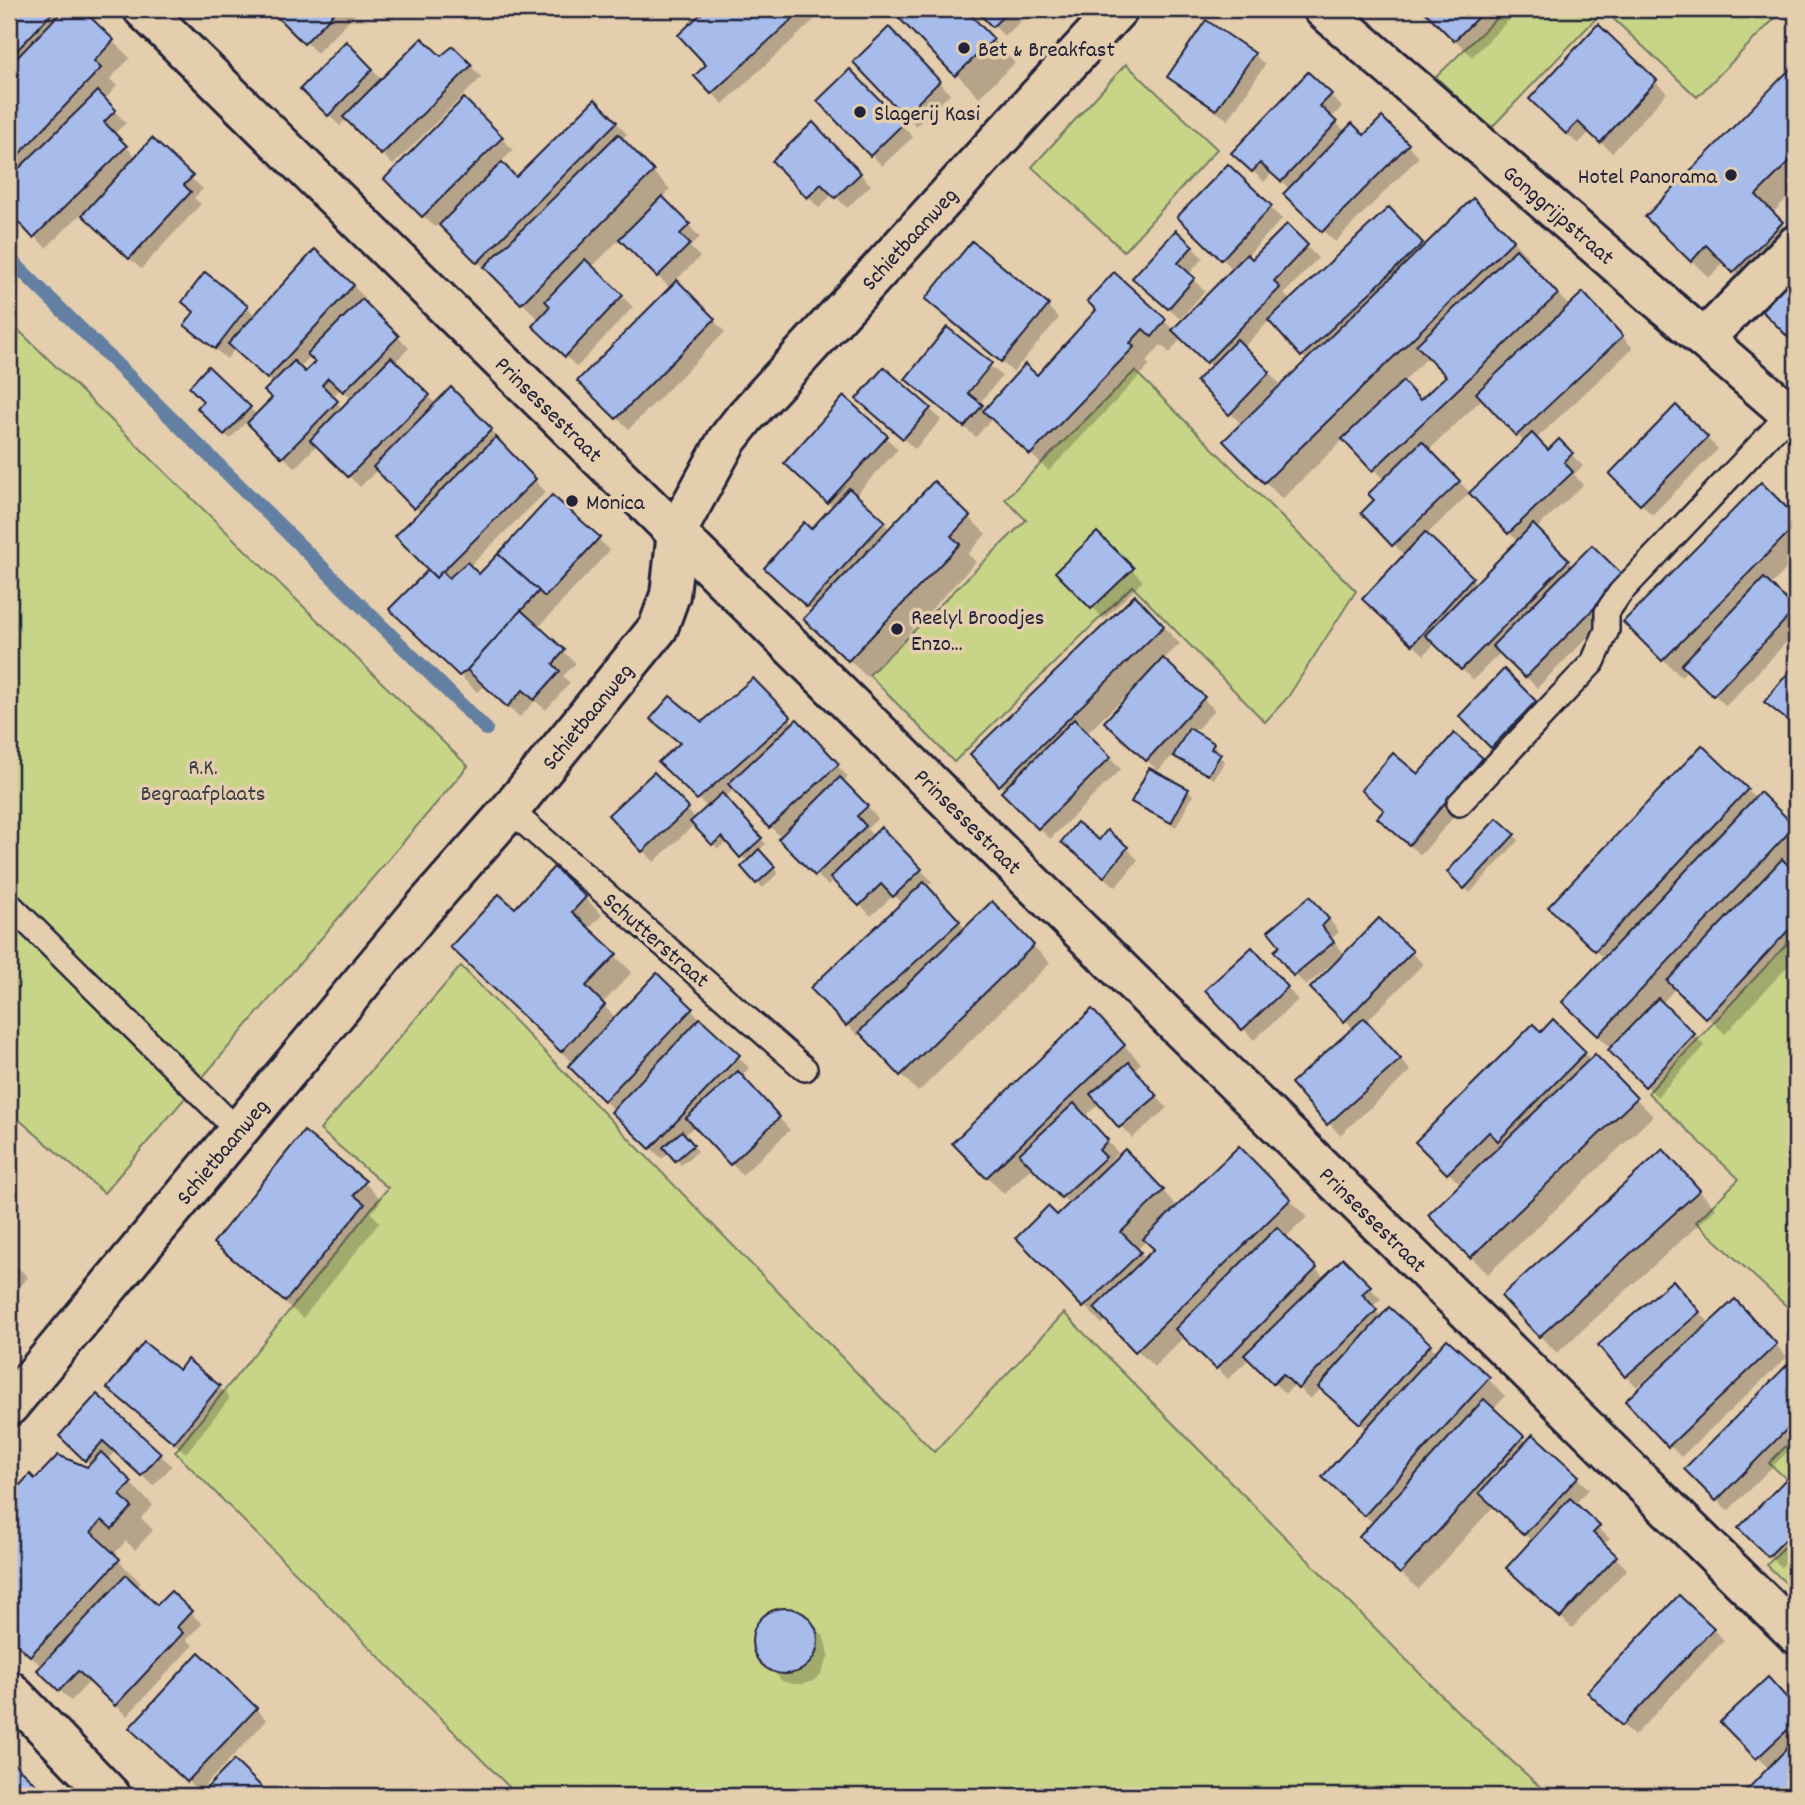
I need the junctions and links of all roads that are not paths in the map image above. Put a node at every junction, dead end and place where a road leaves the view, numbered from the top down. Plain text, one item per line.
1 (143, 9) edge
2 (1118, 9) edge
3 (1323, 9) edge
4 (1796, 245) edge
5 (1704, 339) junction
6 (1793, 416) edge
7 (677, 531) junction
8 (1459, 804) dead end
9 (510, 810) junction
10 (9, 904) edge
11 (804, 1069) dead end
12 (238, 1131) junction
13 (9, 1406) edge
14 (1796, 1634) edge
15 (9, 1690) edge
16 (111, 1796) edge

1 - 7 street, Prinsessestraat
2 - 7 street, Schietbaanweg
3 - 5 street, Gonggrijpstraat
4 - 5 street
5 - 6 street, Gonggrijpstraat
6 - 8 lane
7 - 9 street, Schietbaanweg
7 - 14 street, Prinsessestraat
9 - 11 lane, Schutterstraat
9 - 12 street, Schietbaanweg
10 - 12 lane
12 - 13 street, Schietbaanweg
15 - 16 street

